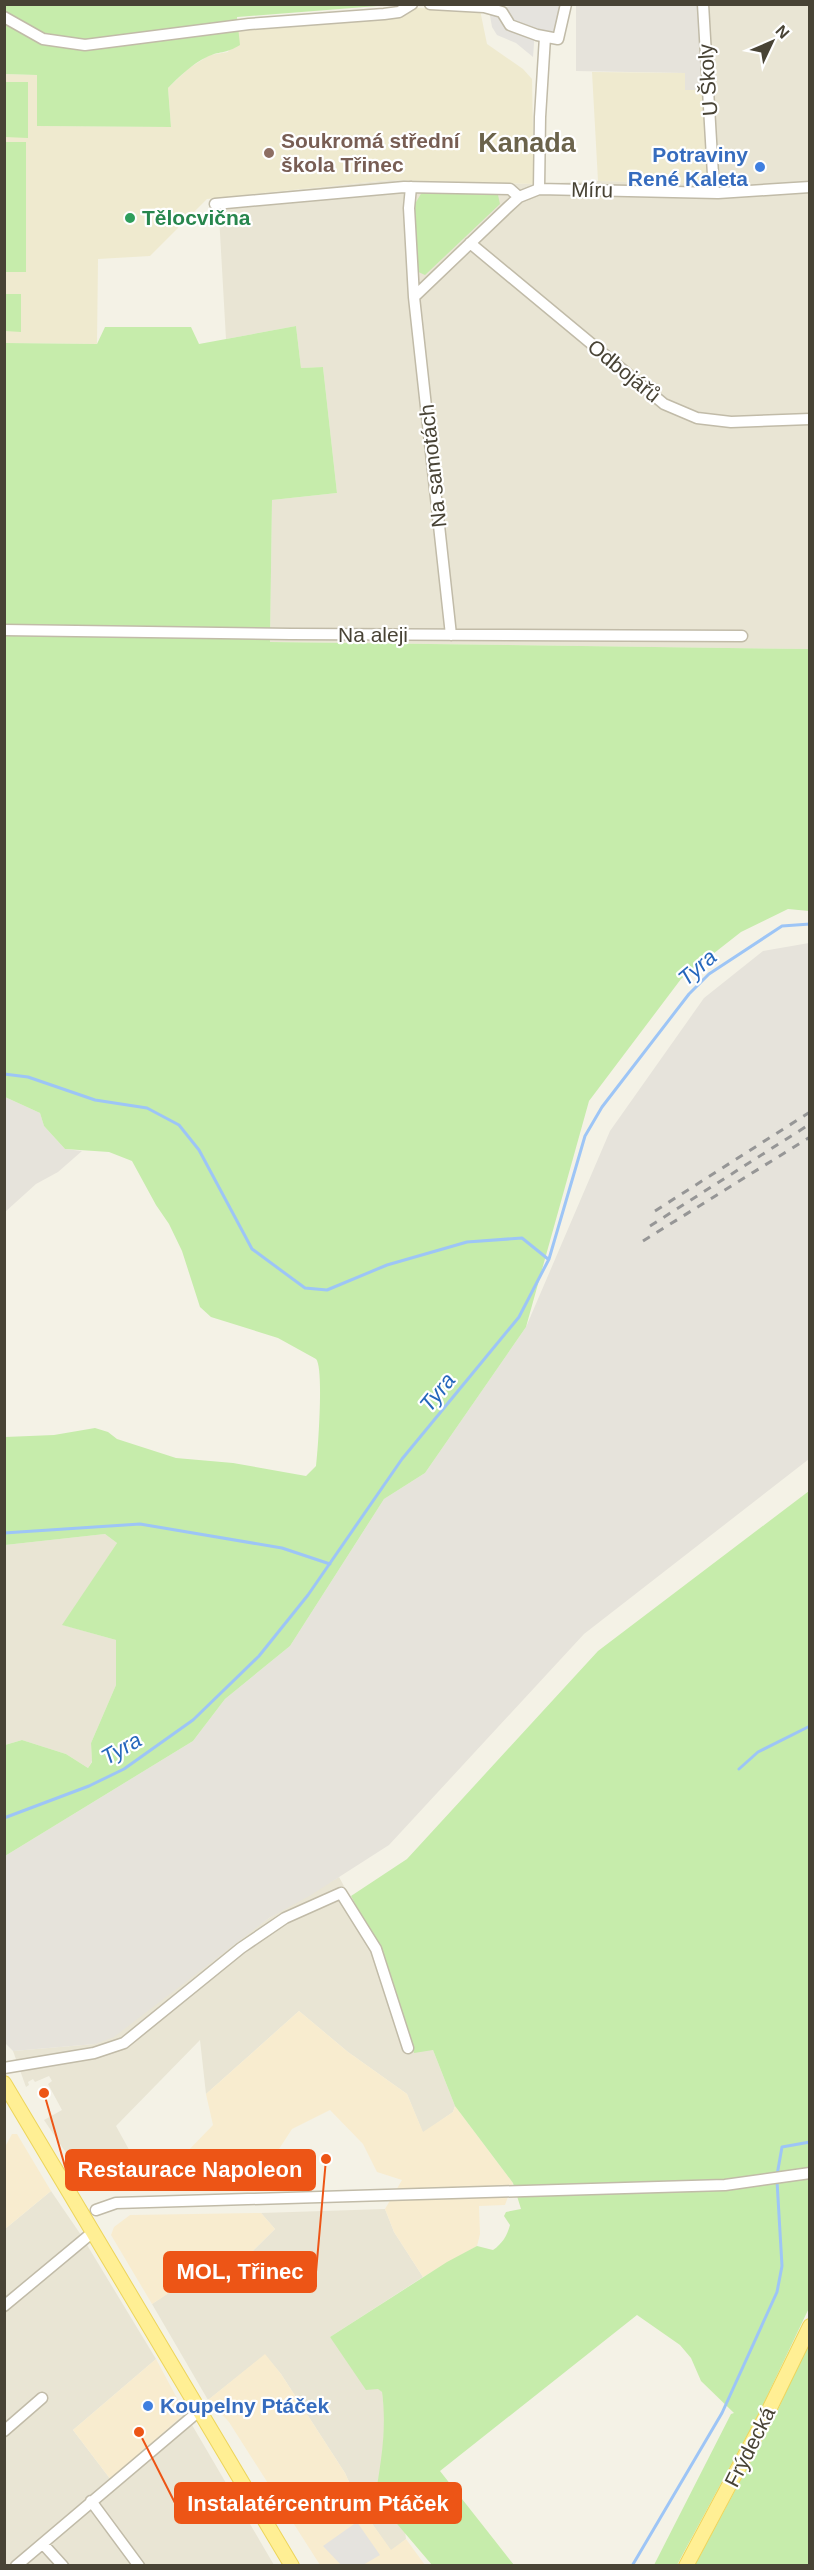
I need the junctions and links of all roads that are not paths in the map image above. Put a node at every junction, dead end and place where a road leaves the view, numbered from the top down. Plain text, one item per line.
1 (412, 4) edge
2 (430, 4) edge
3 (566, 4) edge
4 (703, 4) edge
5 (4, 17) edge
6 (545, 37) junction
7 (411, 187) junction
8 (810, 187) edge
9 (539, 189) junction
10 (714, 192) junction
11 (519, 197) junction
12 (215, 204) dead end
13 (470, 243) junction
14 (414, 297) junction
15 (810, 419) edge
16 (4, 630) edge
17 (451, 635) junction
18 (742, 636) dead end
19 (408, 2048) dead end
20 (4, 2068) edge
21 (4, 2083) edge
22 (810, 2173) edge
23 (96, 2210) dead end
24 (93, 2232) junction
25 (4, 2306) edge
26 (810, 2326) edge
27 (42, 2398) dead end
28 (198, 2411) junction
29 (4, 2432) edge
30 (91, 2501) junction
31 (43, 2544) junction
32 (16, 2565) edge
33 (63, 2565) edge
34 (139, 2565) edge
35 (292, 2565) edge
36 (686, 2565) edge

1 - 5 street
2 - 6 street
3 - 6 street
4 - 10 street, U Školy
6 - 9 street
7 - 11 street
7 - 12 street
7 - 14 street, Na samotách
8 - 10 street, Míru
9 - 10 street, Míru
9 - 11 street, Míru
11 - 13 street
13 - 14 street
13 - 15 street, Odbojářů
14 - 17 street, Na samotách
16 - 17 street, Na aleji
17 - 18 street, Na aleji
19 - 20 street
21 - 24 main road
22 - 23 street
24 - 25 street
24 - 28 main road
26 - 36 main road, Frýdecká
27 - 29 street
28 - 30 street
28 - 35 main road
30 - 31 street
30 - 34 street
31 - 32 street
31 - 33 street

